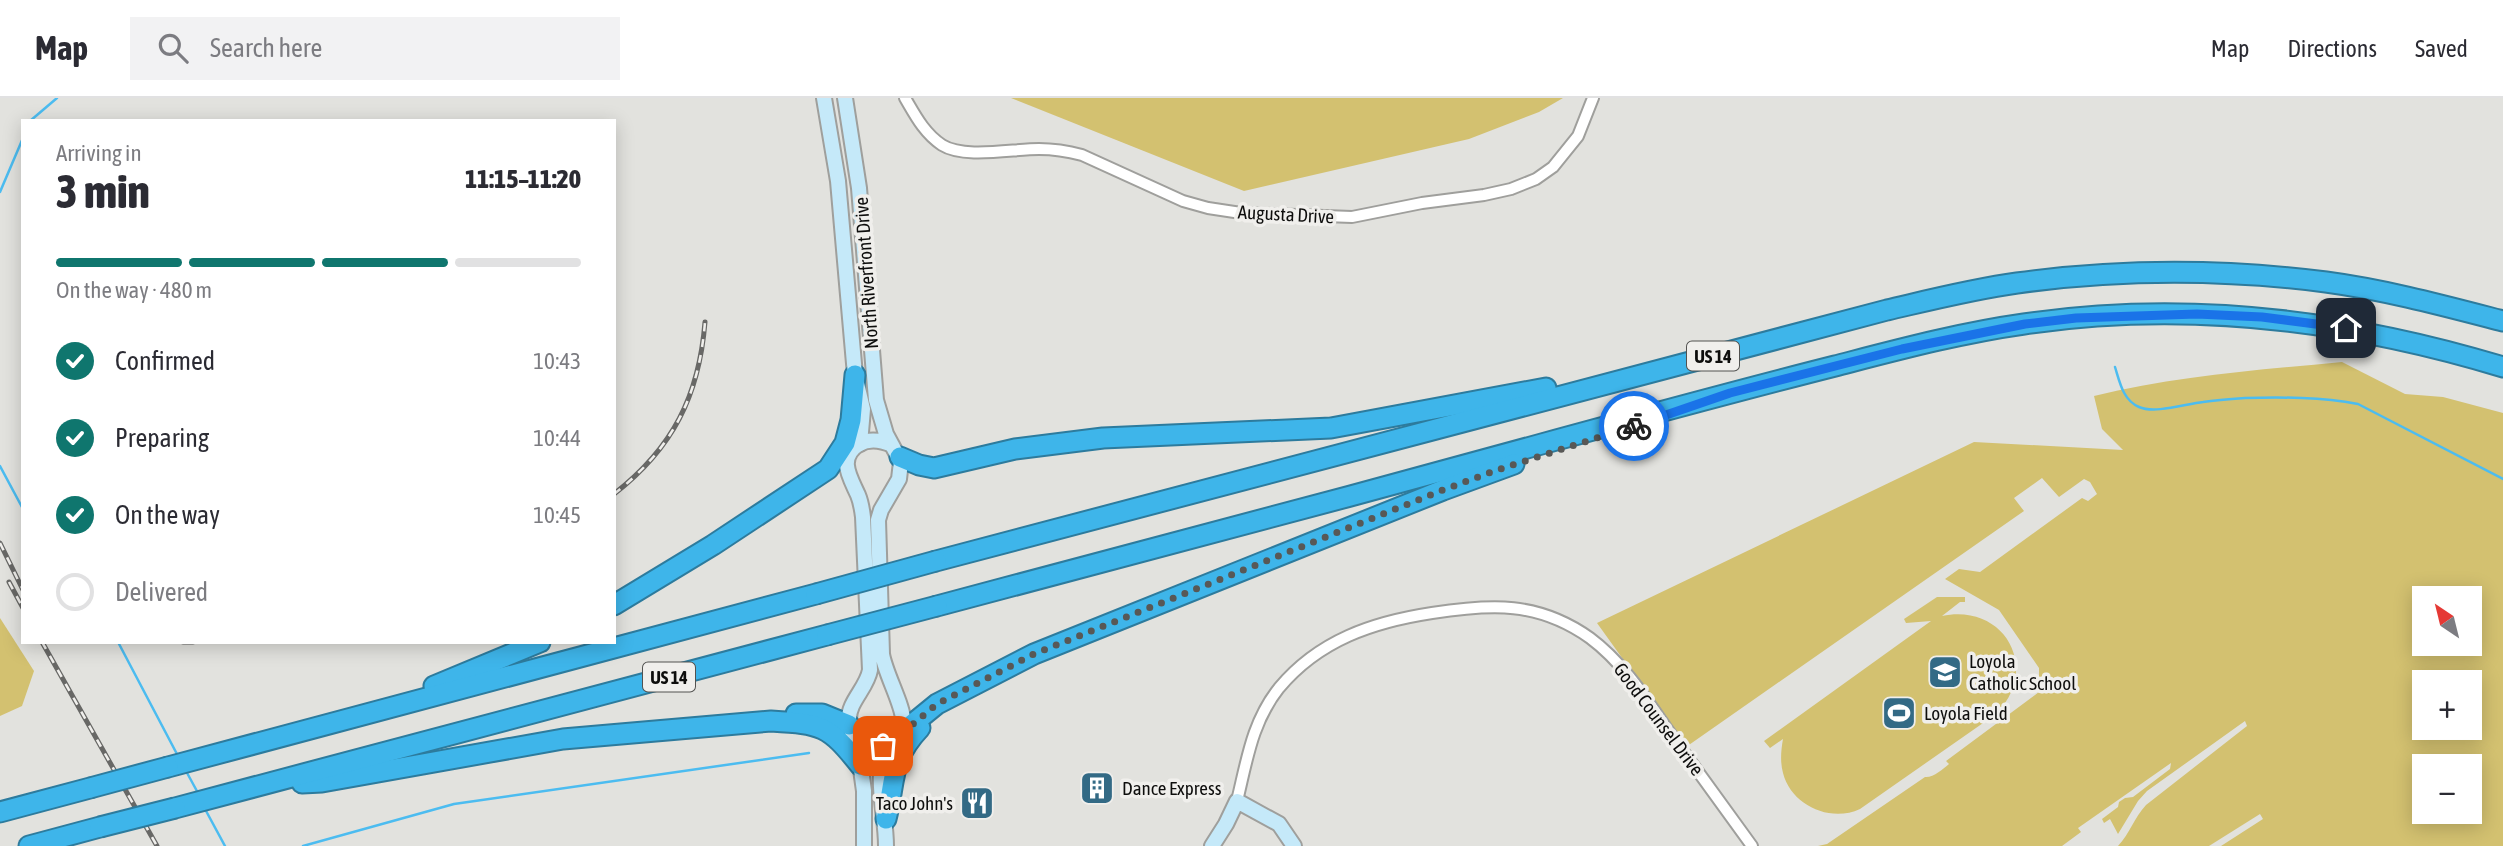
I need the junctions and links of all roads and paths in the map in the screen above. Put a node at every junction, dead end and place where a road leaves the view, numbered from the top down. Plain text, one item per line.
1 (824, 98) edge
2 (845, 98) edge
3 (905, 98) edge
4 (1593, 98) edge
5 (2503, 321) edge
6 (2503, 367) edge
7 (1672, 368) junction
8 (855, 375) joint
9 (1730, 393) junction
10 (849, 451) junction
11 (896, 451) junction
12 (616, 604) edge
13 (535, 644) edge
14 (877, 669) junction
15 (972, 685) junction
16 (771, 721) junction
17 (300, 732) junction
18 (853, 732) junction
19 (894, 739) junction
20 (860, 765) junction
21 (252, 787) junction
22 (1237, 801) junction
23 (0, 812) edge
24 (886, 820) junction
25 (29, 846) edge
26 (864, 846) edge
27 (886, 846) edge
28 (1212, 846) edge
29 (1294, 846) edge
30 (1752, 846) edge

1 - 8 main road, North Riverfront Drive
2 - 11 main road, North Riverfront Drive
3 - 4 street, Augusta Drive
5 - 7 highway, US 14
6 - 9 highway, US 14
7 - 11 highway
7 - 17 highway, US 14, bridge
8 - 10 highway
9 - 15 highway
9 - 21 highway, US 14, bridge
10 - 11 main road
10 - 12 highway
10 - 14 main road
11 - 14 main road
13 - 17 highway
14 - 18 main road
14 - 19 main road
15 - 19 highway
15 - 24 highway
16 - 18 highway
16 - 20 highway
16 - 21 highway
17 - 23 highway, US 14, bridge
18 - 19 main road
18 - 20 main road
19 - 24 main road
20 - 26 main road
21 - 25 highway, US 14, bridge
22 - 28 main road, Good Counsel Drive
22 - 29 main road
22 - 30 street, Good Counsel Drive
24 - 27 main road

